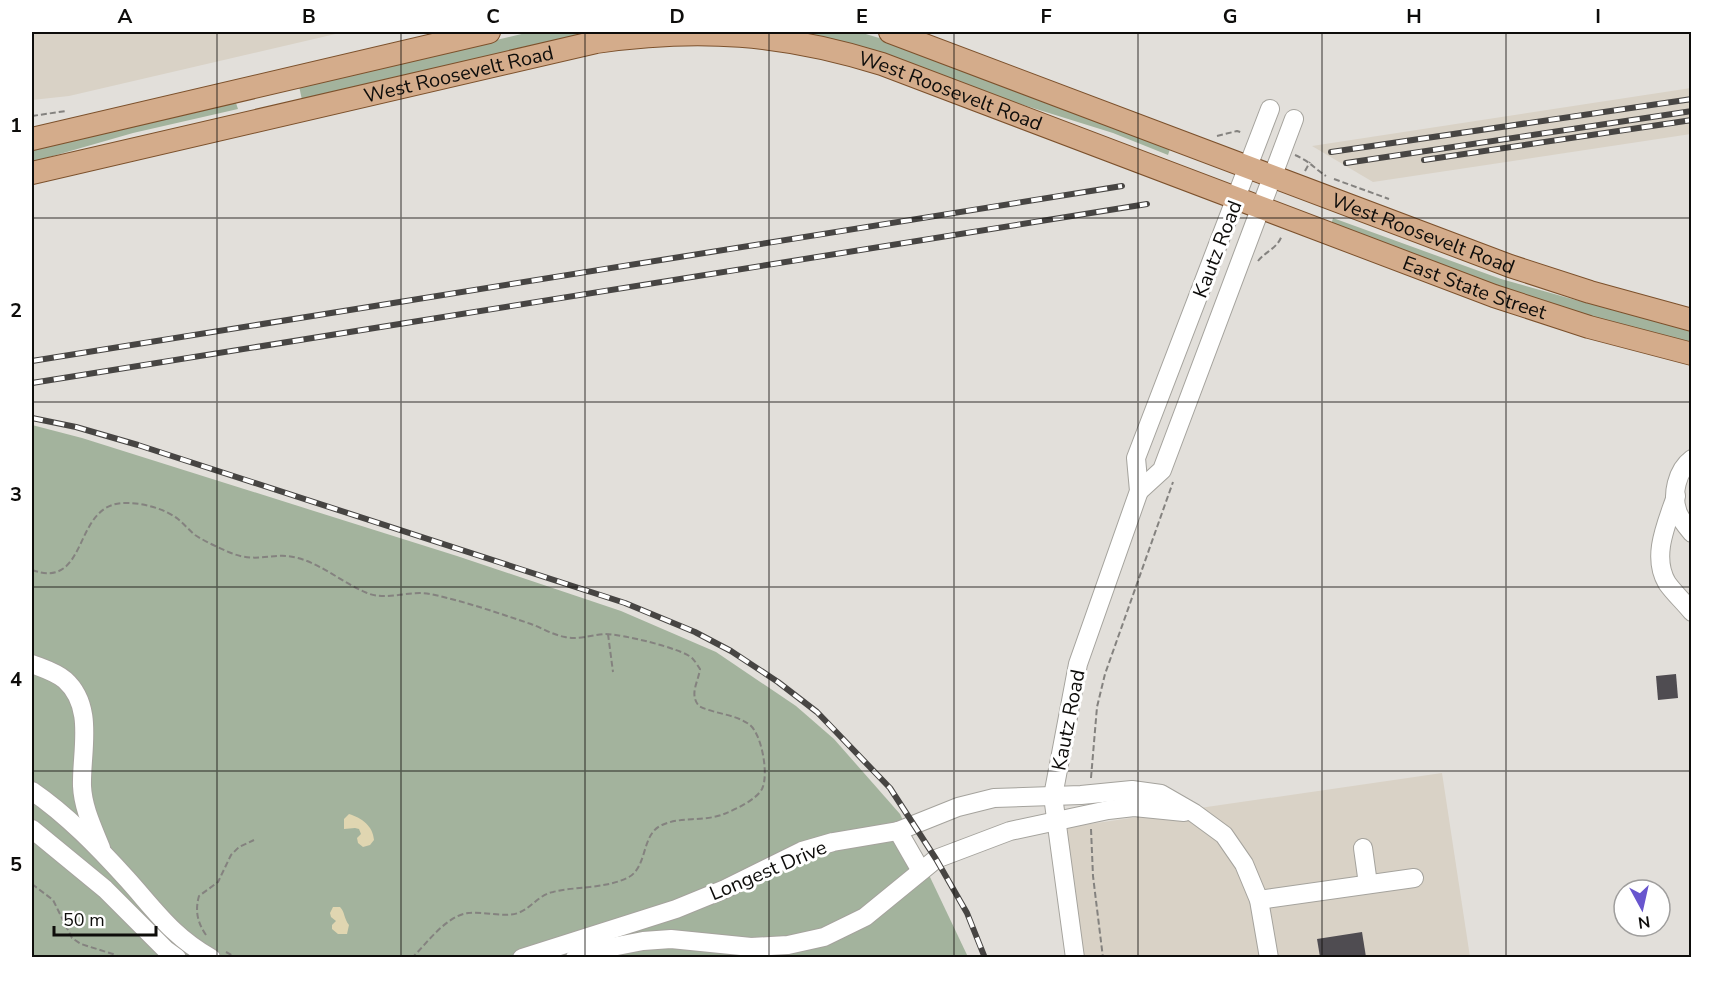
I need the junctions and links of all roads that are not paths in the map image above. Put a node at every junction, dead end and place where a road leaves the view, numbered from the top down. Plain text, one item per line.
1 (489, 32) edge
2 (890, 32) edge
3 (1270, 109) dead end
4 (1294, 119) dead end
5 (32, 139) edge
6 (1248, 167) junction
7 (32, 173) edge
8 (1272, 176) junction
9 (1236, 199) junction
10 (1261, 208) junction
11 (1692, 320) edge
12 (1692, 354) edge
13 (1692, 459) edge
14 (1139, 491) junction
15 (1676, 496) junction
16 (1692, 533) edge
17 (1692, 612) edge
18 (32, 664) edge
19 (32, 791) edge
20 (1053, 796) junction
21 (1194, 813) junction
22 (1056, 819) junction
23 (32, 829) edge
24 (898, 831) junction
25 (1363, 848) dead end
26 (103, 853) junction
27 (921, 871) junction
28 (1414, 878) dead end
29 (1368, 884) junction
30 (1259, 900) junction
31 (217, 954) edge
32 (177, 957) edge
33 (522, 957) edge
34 (575, 957) edge
35 (1075, 957) edge
36 (1269, 957) edge

1 - 5 main road, West Roosevelt Road
2 - 6 main road, West Roosevelt Road
3 - 6 street, Kautz Road
4 - 8 street, Kautz Road
6 - 8 main road, West Roosevelt Road
6 - 9 street, Kautz Road
7 - 9 main road, West Roosevelt Road
8 - 10 street, Kautz Road
8 - 11 main road, West Roosevelt Road
9 - 10 main road, West Roosevelt Road
9 - 14 street, Kautz Road
10 - 12 main road, East State Street
10 - 14 street, Kautz Road
13 - 15 street
14 - 20 street, Kautz Road
15 - 16 street
15 - 17 street
18 - 26 street
19 - 26 street
20 - 21 street, Longest Drive
20 - 22 street, Kautz Road
20 - 24 street, Longest Drive
21 - 22 street
21 - 30 street, Longest Drive
22 - 27 street
22 - 35 street, Kautz Road
23 - 32 street
24 - 27 street
24 - 33 street, Longest Drive
25 - 29 street
26 - 31 street
27 - 34 street
28 - 29 street
29 - 30 street
30 - 36 street, Longest Drive

